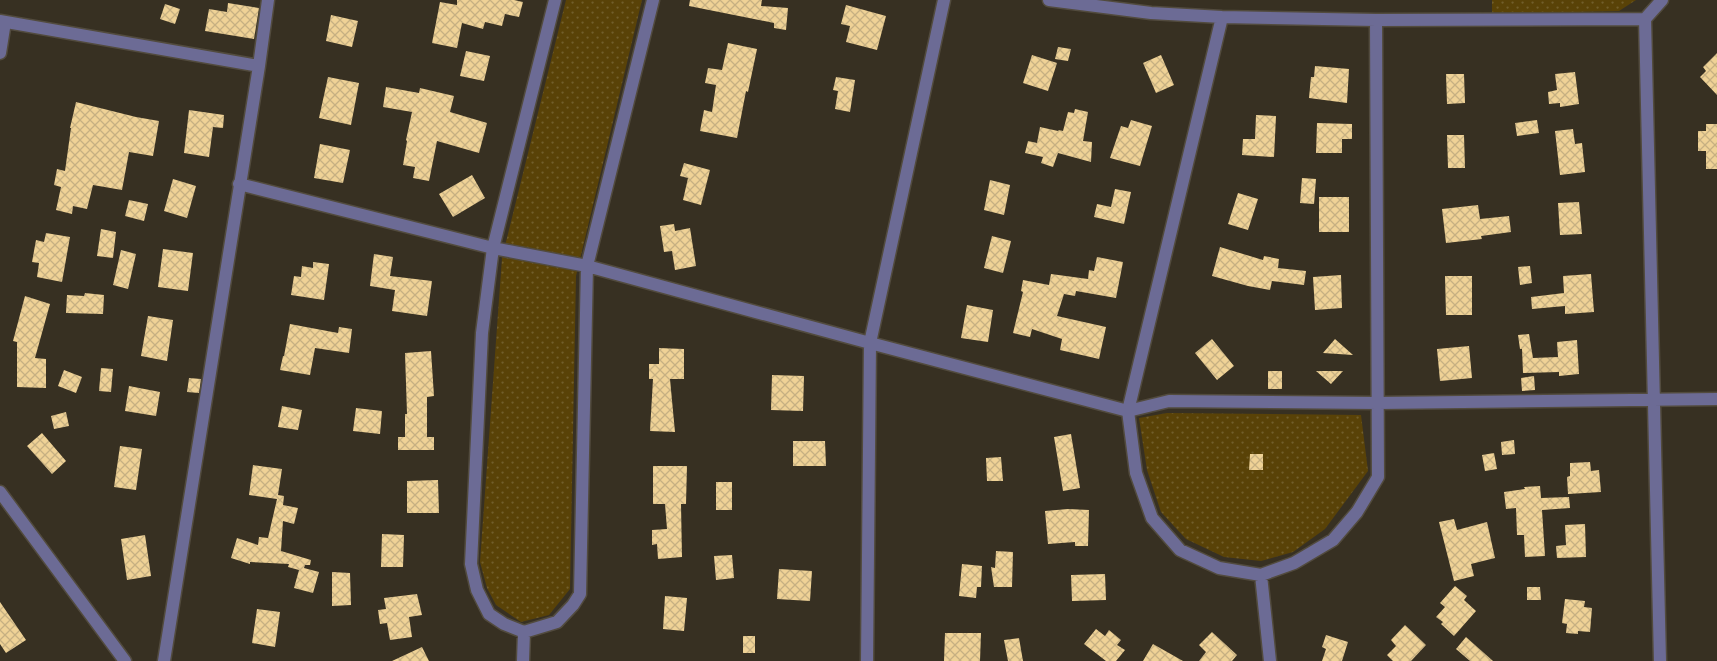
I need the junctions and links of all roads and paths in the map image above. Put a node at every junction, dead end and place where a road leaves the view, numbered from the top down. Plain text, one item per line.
1 (268, 0) edge
2 (555, 0) edge
3 (653, 0) edge
4 (944, 0) edge
5 (1049, 0) edge
6 (1662, 0) edge
7 (1222, 17) junction
8 (1376, 20) junction
9 (1645, 20) junction
10 (2, 22) edge
11 (0, 53) edge
12 (259, 66) junction
13 (239, 184) junction
14 (493, 248) junction
15 (587, 266) junction
16 (870, 343) junction
17 (1717, 399) edge
18 (1654, 400) junction
19 (1378, 403) junction
20 (1128, 410) junction
21 (0, 492) edge
22 (1261, 575) junction
23 (524, 632) junction
24 (124, 661) edge
25 (164, 661) edge
26 (523, 661) edge
27 (867, 661) edge
28 (1270, 661) edge
29 (1660, 661) edge

1 - 12 street
2 - 14 street
3 - 15 street
4 - 16 street
5 - 7 street
6 - 9 street
7 - 8 street
7 - 20 street
8 - 9 street
8 - 19 street
9 - 18 street
10 - 11 street
10 - 12 street
12 - 13 street
13 - 14 street
13 - 25 street
14 - 15 street
14 - 23 street
15 - 16 street
15 - 23 street
16 - 20 street
16 - 27 street
17 - 18 street
18 - 19 street
18 - 29 street
19 - 20 street
19 - 22 street
20 - 22 street
21 - 24 street
22 - 28 street
23 - 26 street

